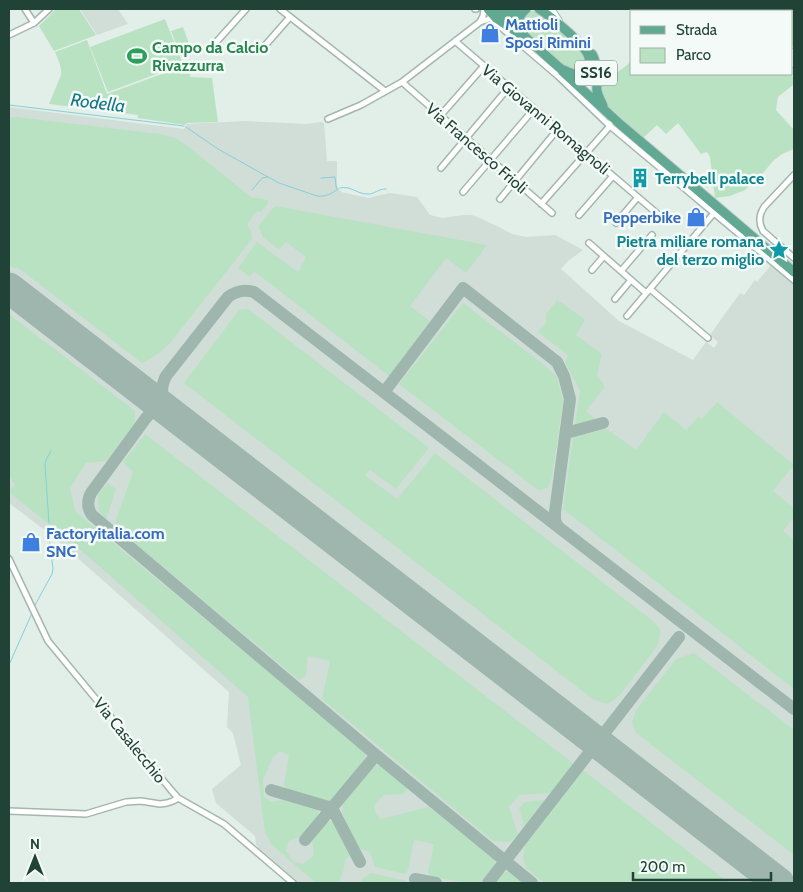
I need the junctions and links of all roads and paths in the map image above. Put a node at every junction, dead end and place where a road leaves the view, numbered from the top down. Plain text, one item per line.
1 (25, 9) edge
2 (49, 9) edge
3 (246, 9) edge
4 (280, 9) edge
5 (526, 9) edge
6 (539, 9) edge
7 (550, 9) edge
8 (491, 15) edge
9 (290, 17) junction
10 (480, 22) junction
11 (34, 23) junction
12 (562, 27) junction
13 (9, 35) edge
14 (525, 38) junction
15 (455, 41) junction
16 (577, 41) junction
17 (262, 49) dead end
18 (210, 50) dead end
19 (484, 66) junction
20 (561, 69) junction
21 (402, 82) junction
22 (509, 87) junction
23 (385, 91) junction
24 (534, 109) junction
25 (608, 113) junction
26 (440, 116) junction
27 (328, 119) dead end
28 (610, 126) junction
29 (558, 129) junction
30 (466, 138) junction
31 (586, 153) junction
32 (490, 160) junction
33 (440, 168) dead end
34 (794, 175) edge
35 (613, 176) junction
36 (515, 181) junction
37 (463, 192) dead end
38 (638, 197) junction
39 (500, 199) dead end
40 (541, 204) junction
41 (552, 213) dead end
42 (714, 213) junction
43 (580, 215) dead end
44 (660, 216) dead end
45 (616, 223) dead end
46 (652, 235) dead end
47 (588, 243) dead end
48 (793, 255) edge
49 (604, 256) junction
50 (779, 263) junction
51 (592, 270) dead end
52 (621, 271) junction
53 (794, 272) edge
54 (631, 280) junction
55 (794, 280) edge
56 (648, 291) junction
57 (615, 299) dead end
58 (627, 316) dead end
59 (708, 338) dead end
60 (9, 559) edge
61 (178, 798) junction
62 (9, 811) edge
63 (293, 883) edge

1 - 11 street
2 - 11 street
3 - 18 street
4 - 9 street
5 - 8 main road
5 - 14 main road
6 - 12 main road, SS16
7 - 12 main road
8 - 10 street
8 - 10 street
8 - 14 main road, SS16
8 - 28 street
9 - 17 street
9 - 23 street
10 - 15 street
11 - 13 street
12 - 16 main road, SS16
14 - 20 main road, SS16
15 - 19 street, Via Giovanni Romagnoli
15 - 21 street
16 - 20 main road, SS16
16 - 25 main road, SS16
19 - 22 street, Via Giovanni Romagnoli
19 - 26 street
20 - 25 main road, SS16
21 - 23 street
21 - 26 street, Via Francesco Frioli
22 - 24 street, Via Giovanni Romagnoli
22 - 30 street
23 - 27 street
24 - 29 street, Via Giovanni Romagnoli
24 - 32 street
25 - 28 street
25 - 50 main road, SS16
26 - 30 street, Via Francesco Frioli
28 - 31 street
28 - 42 street
29 - 31 street, Via Giovanni Romagnoli
29 - 36 street
30 - 32 street, Via Francesco Frioli
30 - 33 street
31 - 35 street, Via Giovanni Romagnoli
31 - 40 street
32 - 36 street, Via Francesco Frioli
32 - 37 street
34 - 48 street
35 - 38 street, Via Giovanni Romagnoli
35 - 43 street
36 - 39 street
36 - 40 street, Via Francesco Frioli
38 - 44 street, Via Giovanni Romagnoli
38 - 45 street
40 - 41 street, Via Francesco Frioli
42 - 50 street
42 - 56 street
46 - 52 street
47 - 49 street
49 - 51 street
49 - 52 street
50 - 53 main road, SS16
50 - 55 street
52 - 54 street
54 - 56 street
54 - 57 street
56 - 58 street
56 - 59 street
60 - 61 street, Via Casalecchio
61 - 62 street
61 - 63 street, Via Casalecchio

